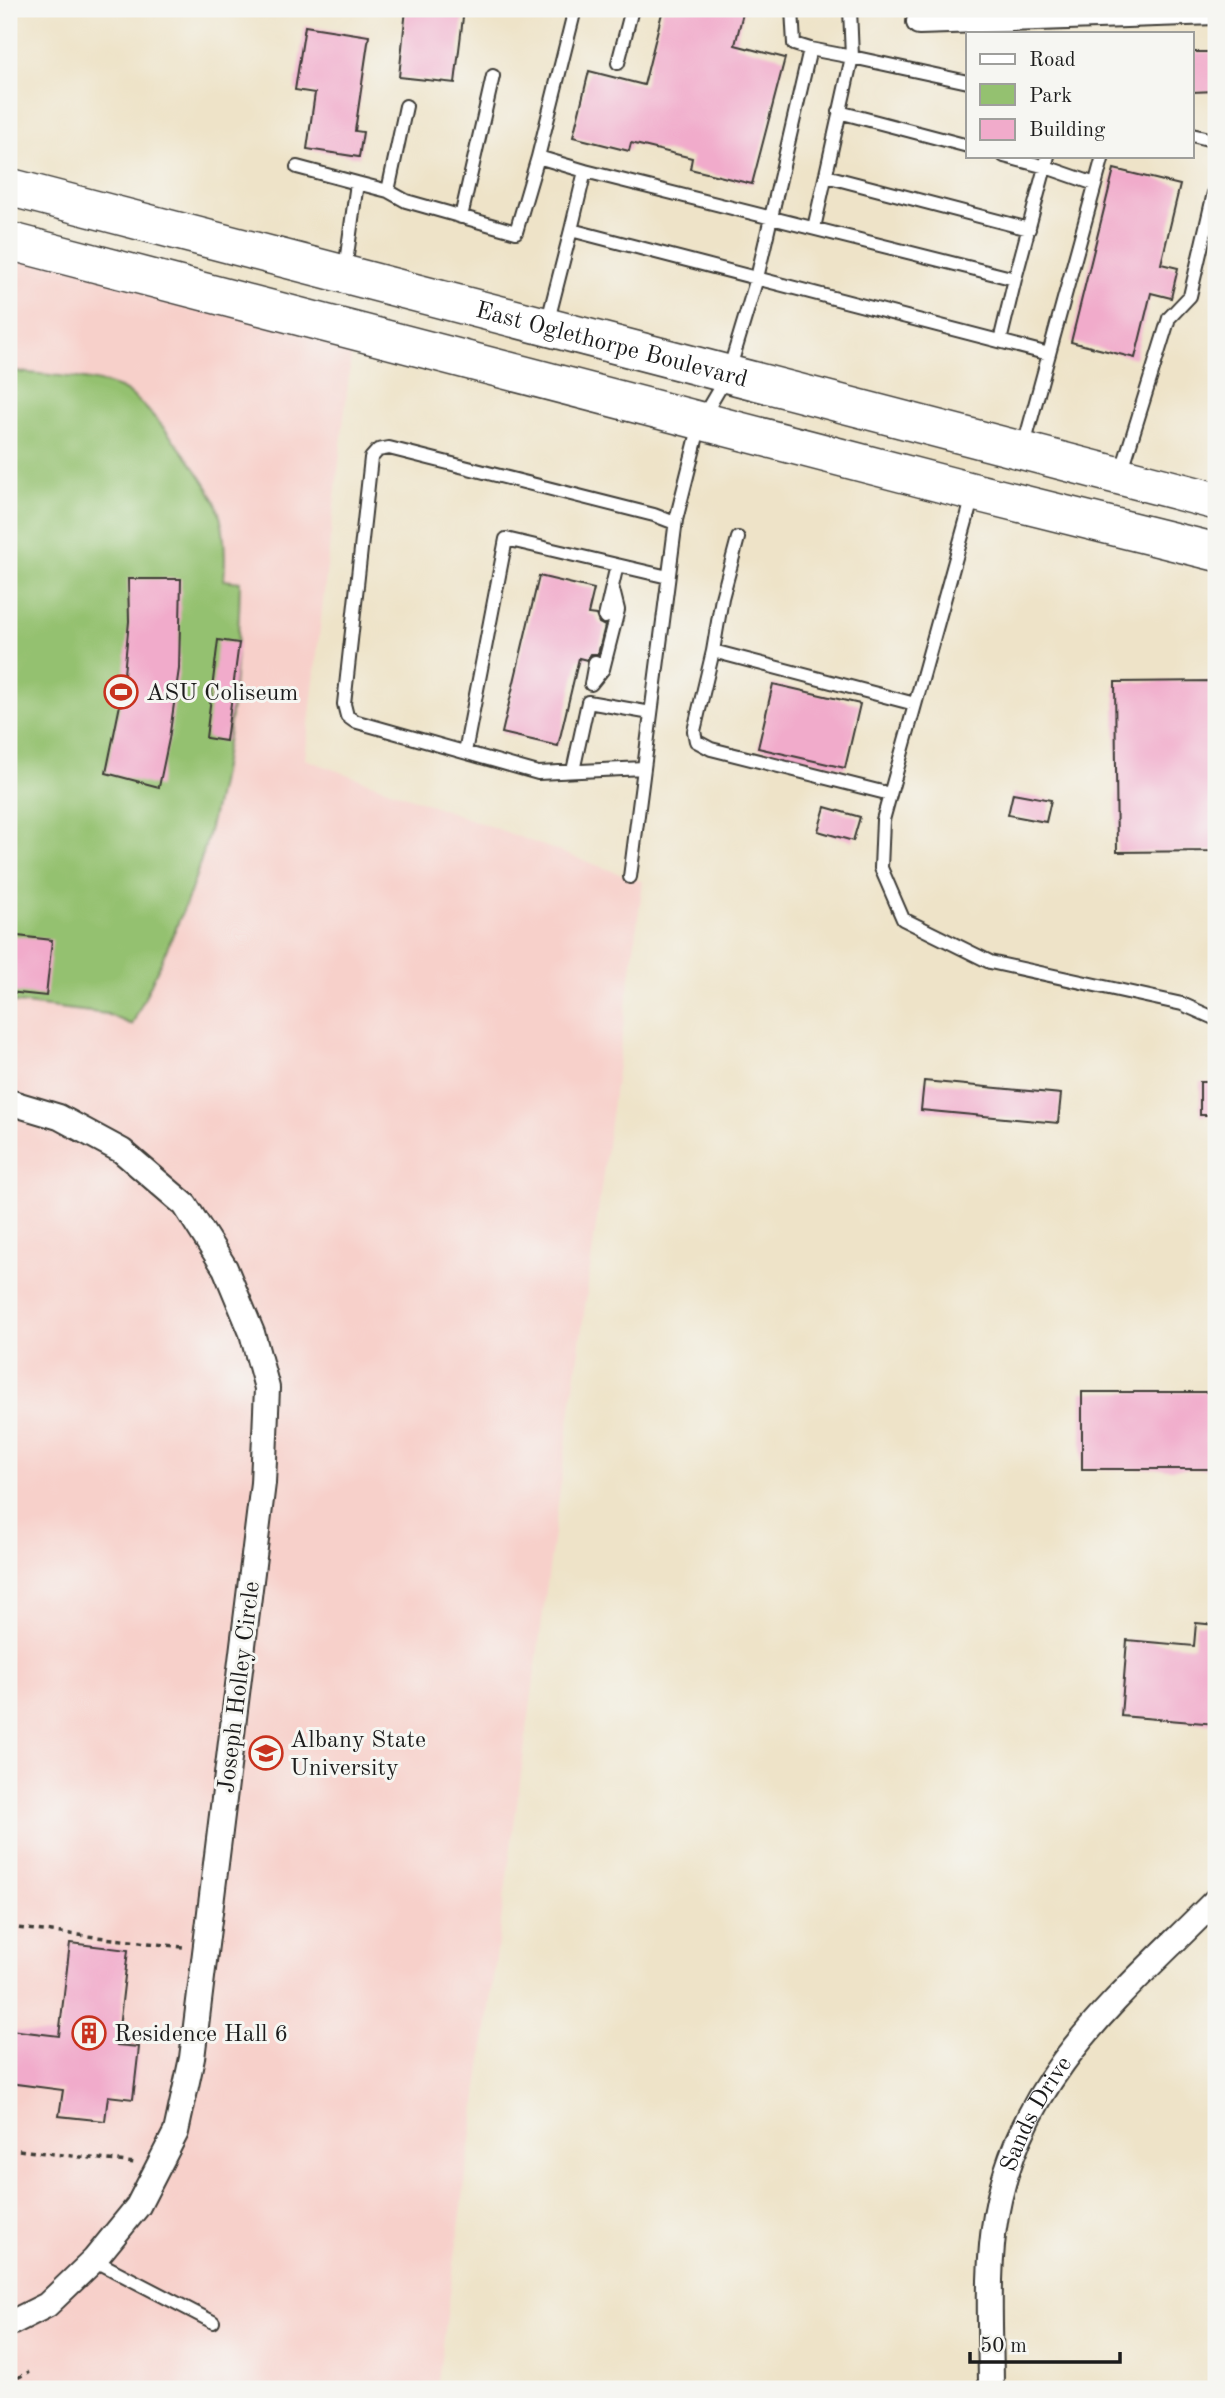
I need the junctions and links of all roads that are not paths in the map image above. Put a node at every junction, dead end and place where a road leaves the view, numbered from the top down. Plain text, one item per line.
1 (575, 9) edge
2 (632, 9) edge
3 (792, 9) edge
4 (849, 9) edge
5 (1216, 12) edge
6 (919, 22) dead end
7 (810, 49) junction
8 (852, 57) junction
9 (618, 63) dead end
10 (493, 76) dead end
11 (966, 82) edge
12 (406, 106) dead end
13 (839, 112) junction
14 (1194, 136) edge
15 (1216, 141) edge
16 (966, 145) edge
17 (538, 157) junction
18 (1021, 158) edge
19 (1102, 158) edge
20 (1047, 161) edge
21 (298, 167) dead end
22 (585, 171) junction
23 (826, 176) junction
24 (357, 183) junction
25 (1095, 184) junction
26 (1216, 184) edge
27 (9, 187) edge
28 (388, 191) junction
29 (461, 217) junction
30 (772, 218) junction
31 (814, 228) junction
32 (1029, 229) junction
33 (570, 230) junction
34 (9, 241) edge
35 (344, 275) junction
36 (757, 278) junction
37 (1015, 279) junction
38 (547, 326) junction
39 (1000, 341) junction
40 (1049, 354) junction
41 (728, 374) junction
42 (701, 420) junction
43 (1023, 451) junction
44 (1120, 477) junction
45 (974, 492) junction
46 (1216, 501) edge
47 (675, 523) junction
48 (738, 538) dead end
49 (1216, 552) edge
50 (617, 565) junction
51 (668, 577) junction
52 (612, 586) junction
53 (600, 616) dead end
54 (713, 651) junction
55 (591, 661) dead end
56 (592, 684) junction
57 (588, 702) junction
58 (915, 704) junction
59 (651, 713) junction
60 (465, 752) junction
61 (644, 768) junction
62 (573, 771) junction
63 (890, 794) junction
64 (630, 877) dead end
65 (1216, 1019) edge
66 (9, 1102) edge
67 (1216, 1900) edge
68 (93, 2260) junction
69 (213, 2322) dead end
70 (9, 2324) edge
71 (991, 2389) edge

1 - 17 lane
2 - 9 lane
3 - 7 lane
4 - 8 lane
5 - 6 street
7 - 8 lane
7 - 30 lane
8 - 11 lane
8 - 13 lane
10 - 29 lane
12 - 28 lane
13 - 16 lane
13 - 23 lane
14 - 15 lane
17 - 22 lane
17 - 29 lane
18 - 20 lane
19 - 25 lane
20 - 25 lane
20 - 32 lane
21 - 24 lane
22 - 30 lane
22 - 33 lane
23 - 31 lane
23 - 32 lane
24 - 28 lane
24 - 35 lane
25 - 40 lane
26 - 44 lane
27 - 35 main road, East Oglethorpe Boulevard
28 - 29 lane
30 - 31 lane
30 - 36 lane
31 - 37 lane
32 - 37 lane
33 - 36 lane
33 - 38 lane
34 - 42 main road, East Oglethorpe Boulevard
35 - 38 main road, East Oglethorpe Boulevard
36 - 39 lane
36 - 41 lane
37 - 39 lane
38 - 41 main road, East Oglethorpe Boulevard
39 - 40 lane
40 - 43 lane
41 - 42 lane
41 - 43 main road, East Oglethorpe Boulevard
42 - 45 main road, East Oglethorpe Boulevard
42 - 47 lane
43 - 44 main road, East Oglethorpe Boulevard
44 - 46 main road, East Oglethorpe Boulevard
45 - 49 main road, East Oglethorpe Boulevard
45 - 58 lane
47 - 51 lane
47 - 60 lane
48 - 54 lane
50 - 51 lane
50 - 52 lane
50 - 60 lane
51 - 59 lane
52 - 53 lane
52 - 56 lane
54 - 58 lane
54 - 63 lane
55 - 56 lane
56 - 57 lane
57 - 59 lane
57 - 62 lane
58 - 63 lane
59 - 61 lane
60 - 62 lane
61 - 62 lane
61 - 64 lane
63 - 65 lane
66 - 68 street, Joseph Holley Circle
67 - 71 street, Sands Drive
68 - 69 lane
68 - 70 street, Joseph Holley Circle

